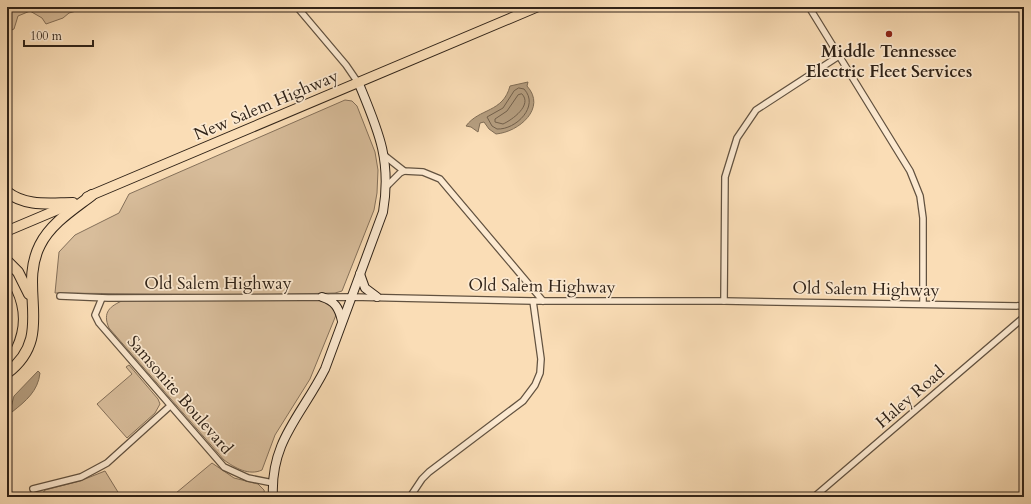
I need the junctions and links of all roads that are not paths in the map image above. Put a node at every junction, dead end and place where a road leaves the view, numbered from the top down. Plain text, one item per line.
1 (297, 7) edge
2 (536, 7) edge
3 (809, 7) edge
4 (839, 56) junction
5 (359, 84) junction
6 (385, 156) junction
7 (404, 171) junction
8 (387, 186) junction
9 (7, 192) edge
10 (92, 195) junction
11 (73, 203) junction
12 (7, 231) edge
13 (7, 261) edge
14 (360, 274) junction
15 (7, 294) edge
16 (60, 296) dead end
17 (322, 297) junction
18 (352, 297) junction
19 (377, 297) junction
20 (102, 298) junction
21 (533, 301) junction
22 (543, 301) junction
23 (724, 301) junction
24 (33, 304) junction
25 (923, 304) junction
26 (1024, 306) edge
27 (1024, 317) edge
28 (342, 321) junction
29 (7, 344) edge
30 (7, 373) edge
31 (170, 406) junction
32 (273, 483) junction
33 (33, 489) dead end
34 (273, 497) edge
35 (410, 497) edge
36 (814, 497) edge

1 - 5 street
2 - 5 main road, New Salem Highway
3 - 4 street
4 - 23 street
4 - 25 street
5 - 6 main road
5 - 10 main road, New Salem Highway
6 - 7 street
6 - 8 main road
7 - 8 street
7 - 22 street
8 - 14 main road
9 - 11 highway
10 - 11 main road, New Salem Highway
10 - 24 highway
11 - 12 main road, New Salem Highway
13 - 24 highway
14 - 18 main road
14 - 19 main road
15 - 29 highway
16 - 20 street, Old Salem Highway
17 - 18 street, Old Salem Highway
17 - 20 street, Old Salem Highway
17 - 28 main road
18 - 19 street, Old Salem Highway
18 - 28 main road
19 - 21 street, Old Salem Highway
20 - 31 street, Samsonite Boulevard
21 - 22 street, Old Salem Highway
21 - 35 street
22 - 23 street, Old Salem Highway
23 - 25 street, Old Salem Highway
24 - 30 highway
25 - 26 street, Old Salem Highway
27 - 36 street, Haley Road
28 - 32 main road
31 - 32 street, Samsonite Boulevard
31 - 33 street
32 - 34 main road

